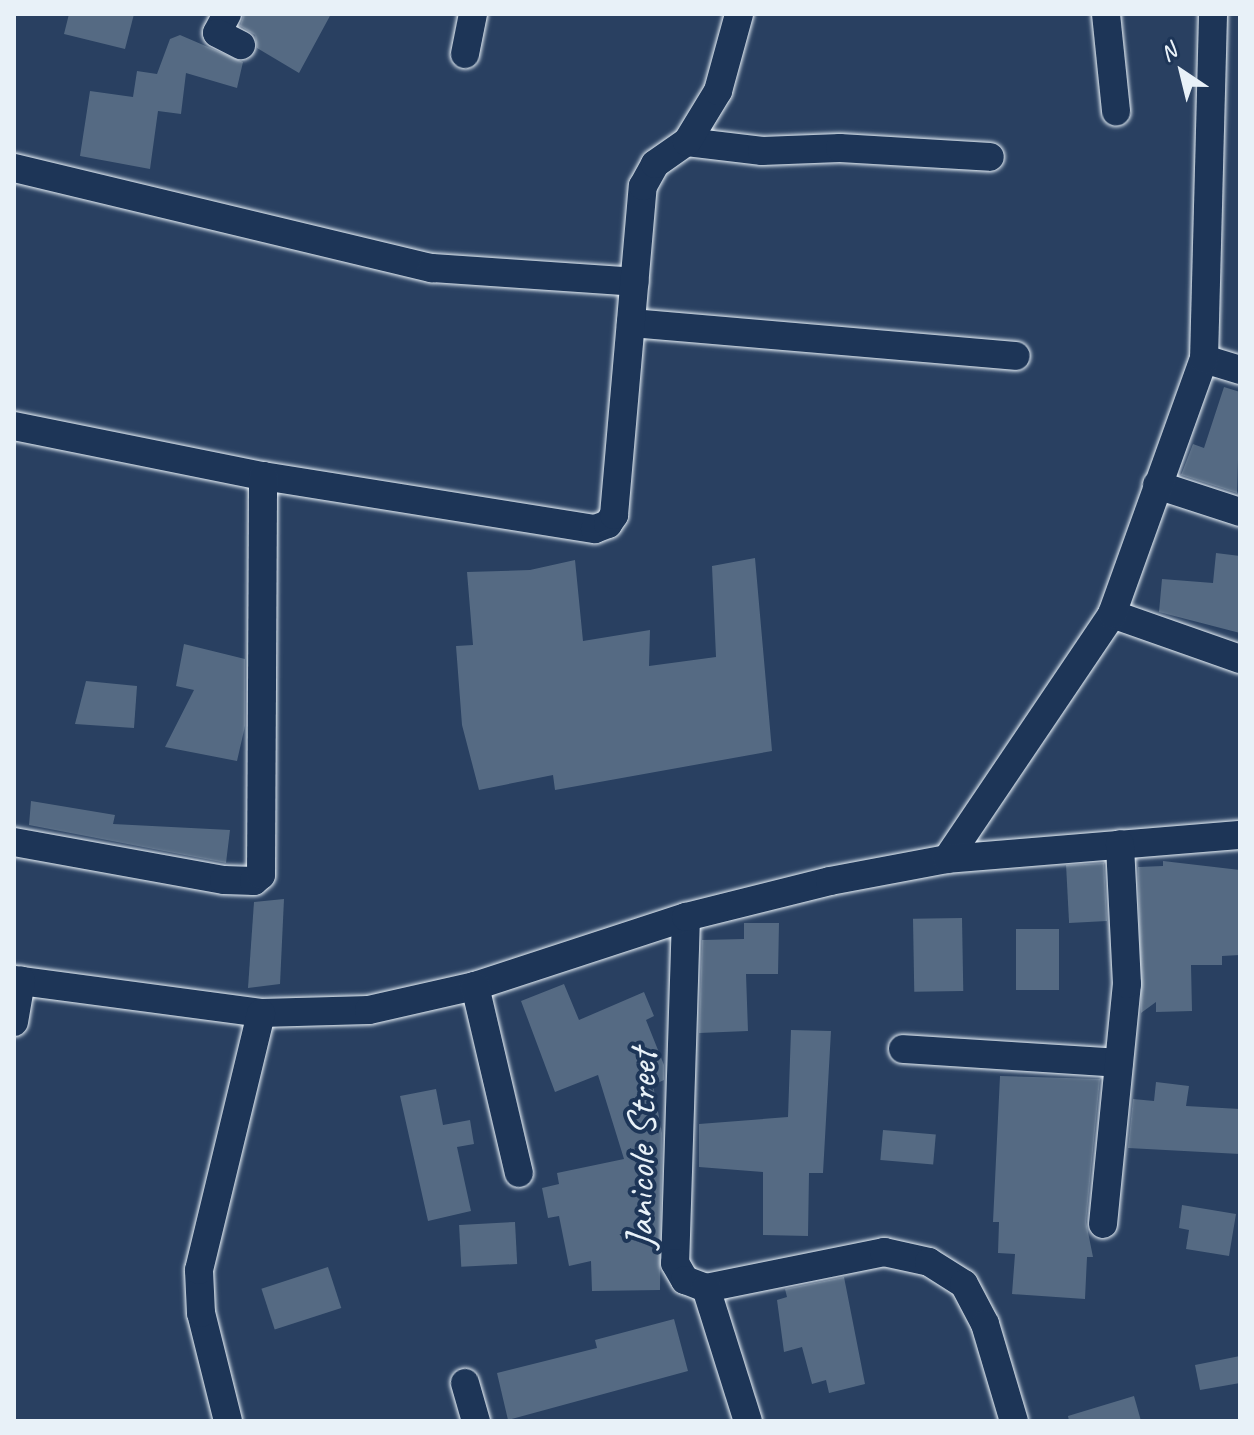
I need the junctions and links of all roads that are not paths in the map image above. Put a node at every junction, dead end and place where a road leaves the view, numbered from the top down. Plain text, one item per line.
1 (227, 14) edge
2 (473, 14) edge
3 (739, 14) edge
4 (1106, 14) edge
5 (1213, 14) edge
6 (241, 45) dead end
7 (465, 54) dead end
8 (1116, 111) dead end
9 (687, 142) junction
10 (990, 157) dead end
11 (14, 168) edge
12 (635, 282) junction
13 (631, 323) junction
14 (1016, 356) dead end
15 (1204, 359) junction
16 (1240, 370) edge
17 (14, 426) edge
18 (263, 476) junction
19 (1157, 485) junction
20 (1240, 512) edge
21 (1112, 614) junction
22 (1240, 659) edge
23 (1240, 835) edge
24 (14, 842) edge
25 (1120, 844) junction
26 (947, 859) junction
27 (686, 917) junction
28 (18, 981) edge
29 (475, 986) junction
30 (261, 1013) junction
31 (14, 1022) edge
32 (903, 1049) dead end
33 (1119, 1063) junction
34 (519, 1173) dead end
35 (1103, 1224) dead end
36 (706, 1288) junction
37 (465, 1383) dead end
38 (228, 1421) edge
39 (476, 1421) edge
40 (748, 1421) edge
41 (1014, 1421) edge

1 - 6 street
2 - 7 street
3 - 9 street
4 - 8 street
5 - 15 street
9 - 10 street
9 - 12 street
11 - 12 street
12 - 13 street
13 - 14 street
13 - 18 street
15 - 16 street
15 - 19 street
17 - 18 street
18 - 24 street
19 - 20 street
19 - 21 street
21 - 22 street
21 - 26 street
23 - 25 street
25 - 26 street
25 - 33 street
26 - 27 street
27 - 29 street
27 - 36 street, Janicole Street
28 - 30 street
28 - 31 street
29 - 30 street
29 - 34 street
30 - 38 street
32 - 33 street
33 - 35 street
36 - 40 street
36 - 41 street, Janicole Street
37 - 39 street

